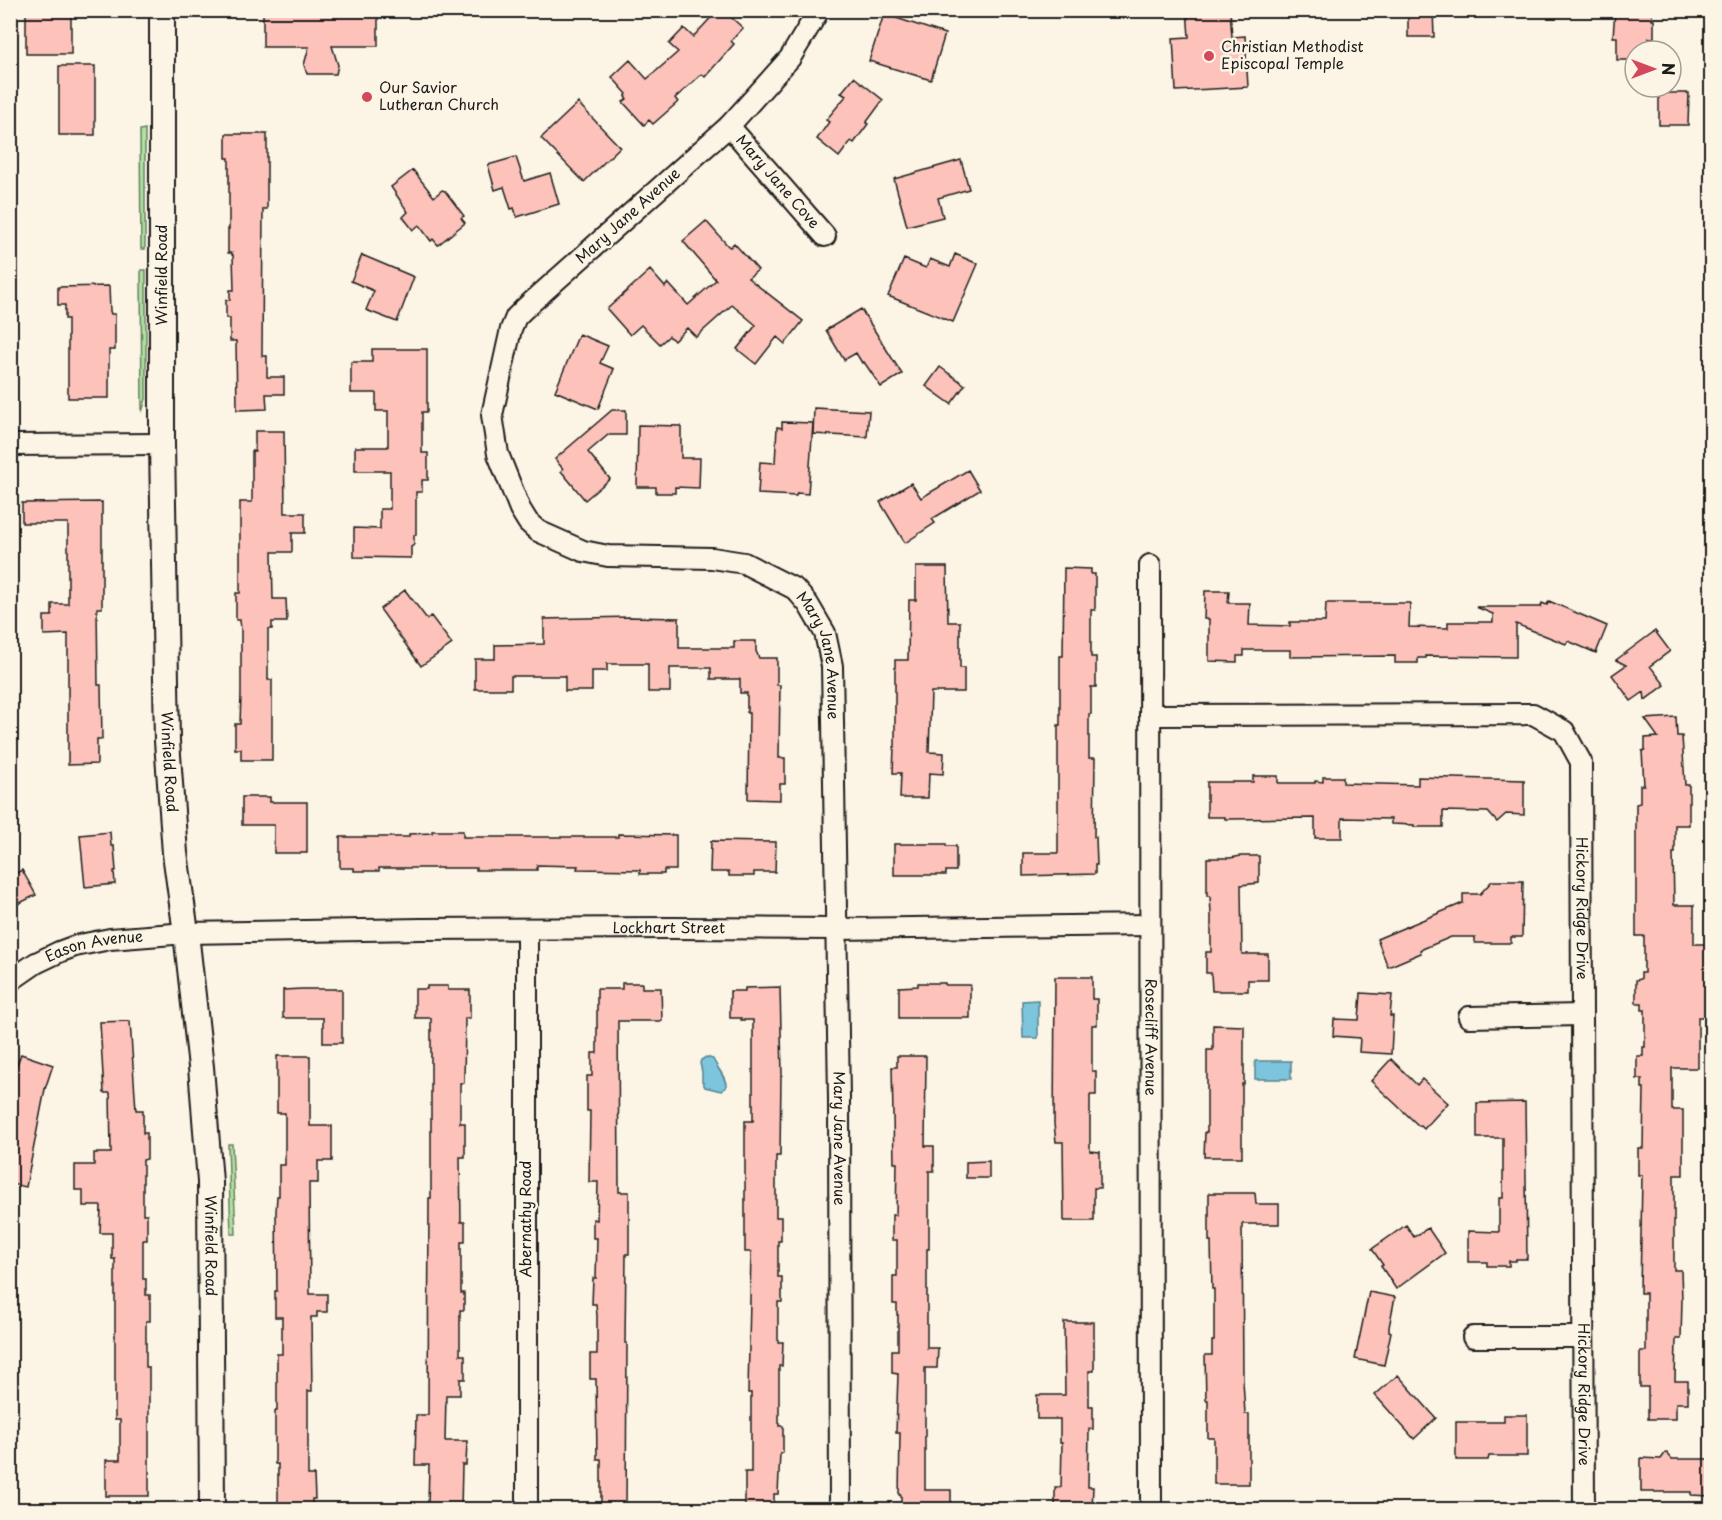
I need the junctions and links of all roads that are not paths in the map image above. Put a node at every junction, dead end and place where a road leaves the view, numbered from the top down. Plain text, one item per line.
1 (162, 10) edge
2 (819, 10) edge
3 (729, 126) junction
4 (825, 236) dead end
5 (162, 444) junction
6 (10, 446) edge
7 (1150, 566) dead end
8 (1150, 715) junction
9 (1150, 925) junction
10 (527, 929) junction
11 (836, 929) junction
12 (186, 933) junction
13 (10, 981) edge
14 (1582, 1016) junction
15 (1469, 1017) dead end
16 (1473, 1337) dead end
17 (1583, 1337) junction
18 (212, 1509) edge
19 (527, 1509) edge
20 (840, 1509) edge
21 (1151, 1509) edge
22 (1584, 1509) edge

1 - 5 street, Winfield Road
2 - 3 street, Mary Jane Avenue
3 - 4 street, Mary Jane Cove
3 - 11 street, Mary Jane Avenue
5 - 6 street
5 - 12 street, Winfield Road
7 - 8 street, Rosecliff Avenue
8 - 9 street, Rosecliff Avenue
8 - 14 street, Hickory Ridge Drive
9 - 11 street, Lockhart Street
9 - 21 street, Rosecliff Avenue
10 - 11 street, Lockhart Street
10 - 12 street, Lockhart Street
10 - 19 street, Abernathy Road
11 - 20 street, Mary Jane Avenue
12 - 13 street, Eason Avenue
12 - 18 street, Winfield Road
14 - 15 street
14 - 17 street, Hickory Ridge Drive
16 - 17 street
17 - 22 street, Hickory Ridge Drive

